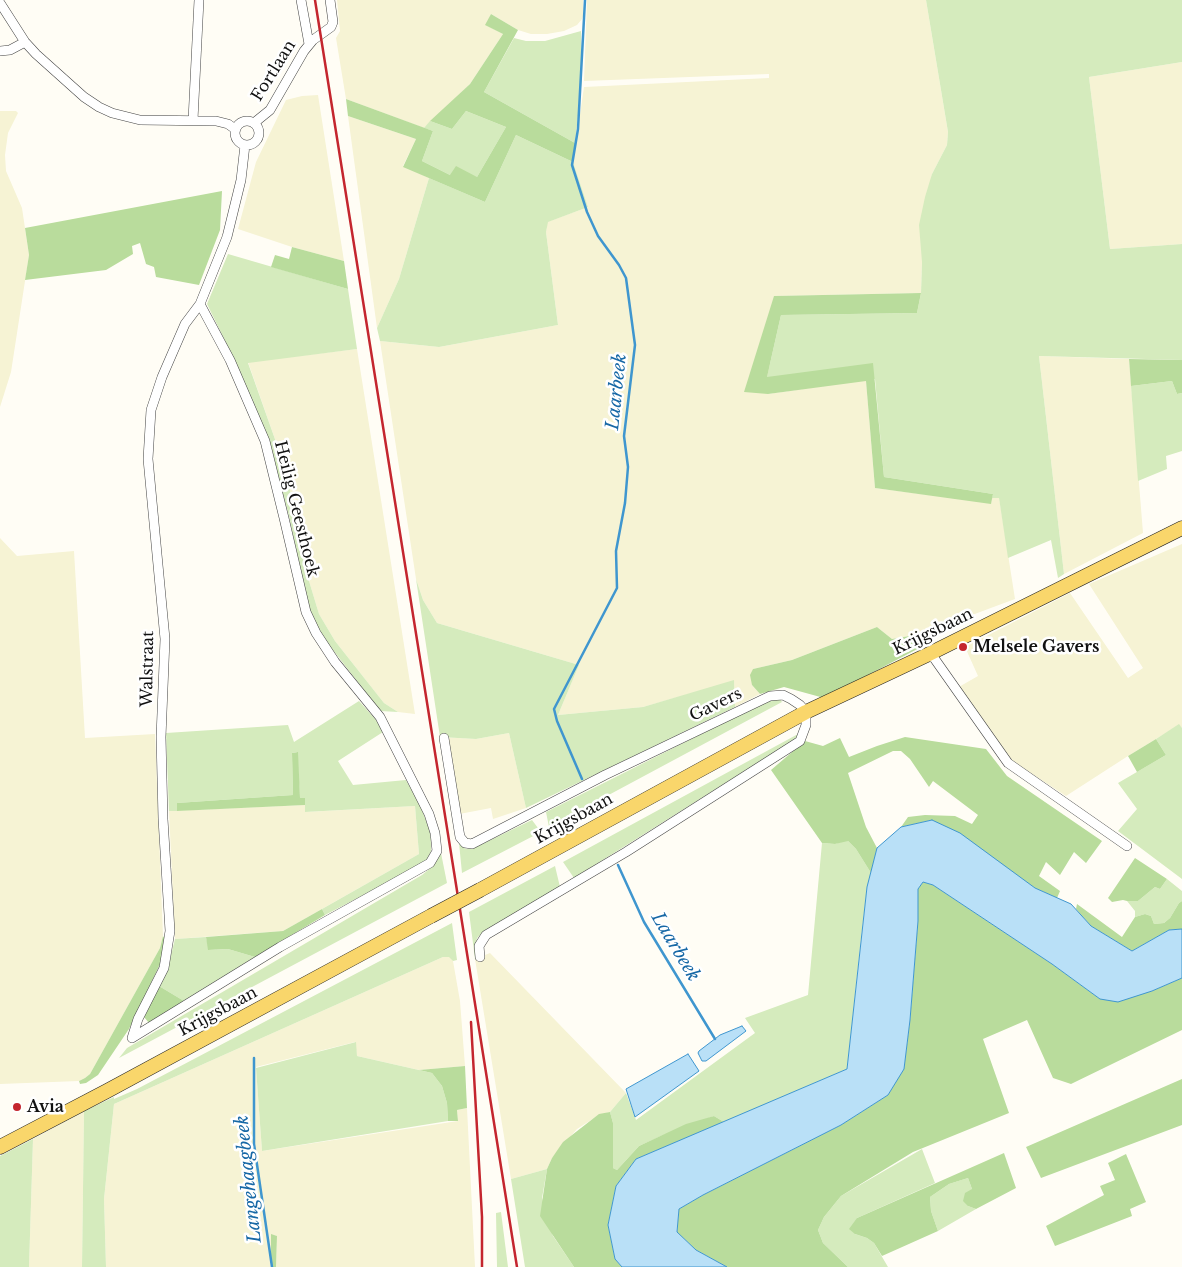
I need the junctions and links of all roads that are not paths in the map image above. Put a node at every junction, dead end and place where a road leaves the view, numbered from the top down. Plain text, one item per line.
1 (199, 0) edge
2 (301, 0) edge
3 (330, 0) edge
4 (0, 3) edge
5 (25, 42) junction
6 (309, 44) junction
7 (0, 51) edge
8 (193, 120) junction
9 (254, 123) junction
10 (235, 129) junction
11 (245, 145) junction
12 (200, 304) junction
13 (1178, 531) edge
14 (927, 655) junction
15 (806, 712) junction
16 (444, 738) dead end
17 (1127, 846) dead end
18 (480, 958) dead end
19 (132, 1038) joint
20 (0, 1146) edge

1 - 8 street
2 - 6 street, Fortlaan
3 - 6 street
4 - 5 street
5 - 7 street
5 - 8 street
6 - 9 street, Fortlaan
8 - 10 street
9 - 10 street
9 - 11 street
10 - 11 street
11 - 12 street
12 - 19 street, Walstraat
12 - 19 street, Heilig Geesthoek
13 - 14 main road, Krijgsbaan
14 - 15 main road, Krijgsbaan
14 - 17 street
15 - 16 street, Gavers
15 - 18 street
15 - 20 main road, Krijgsbaan, bridge

